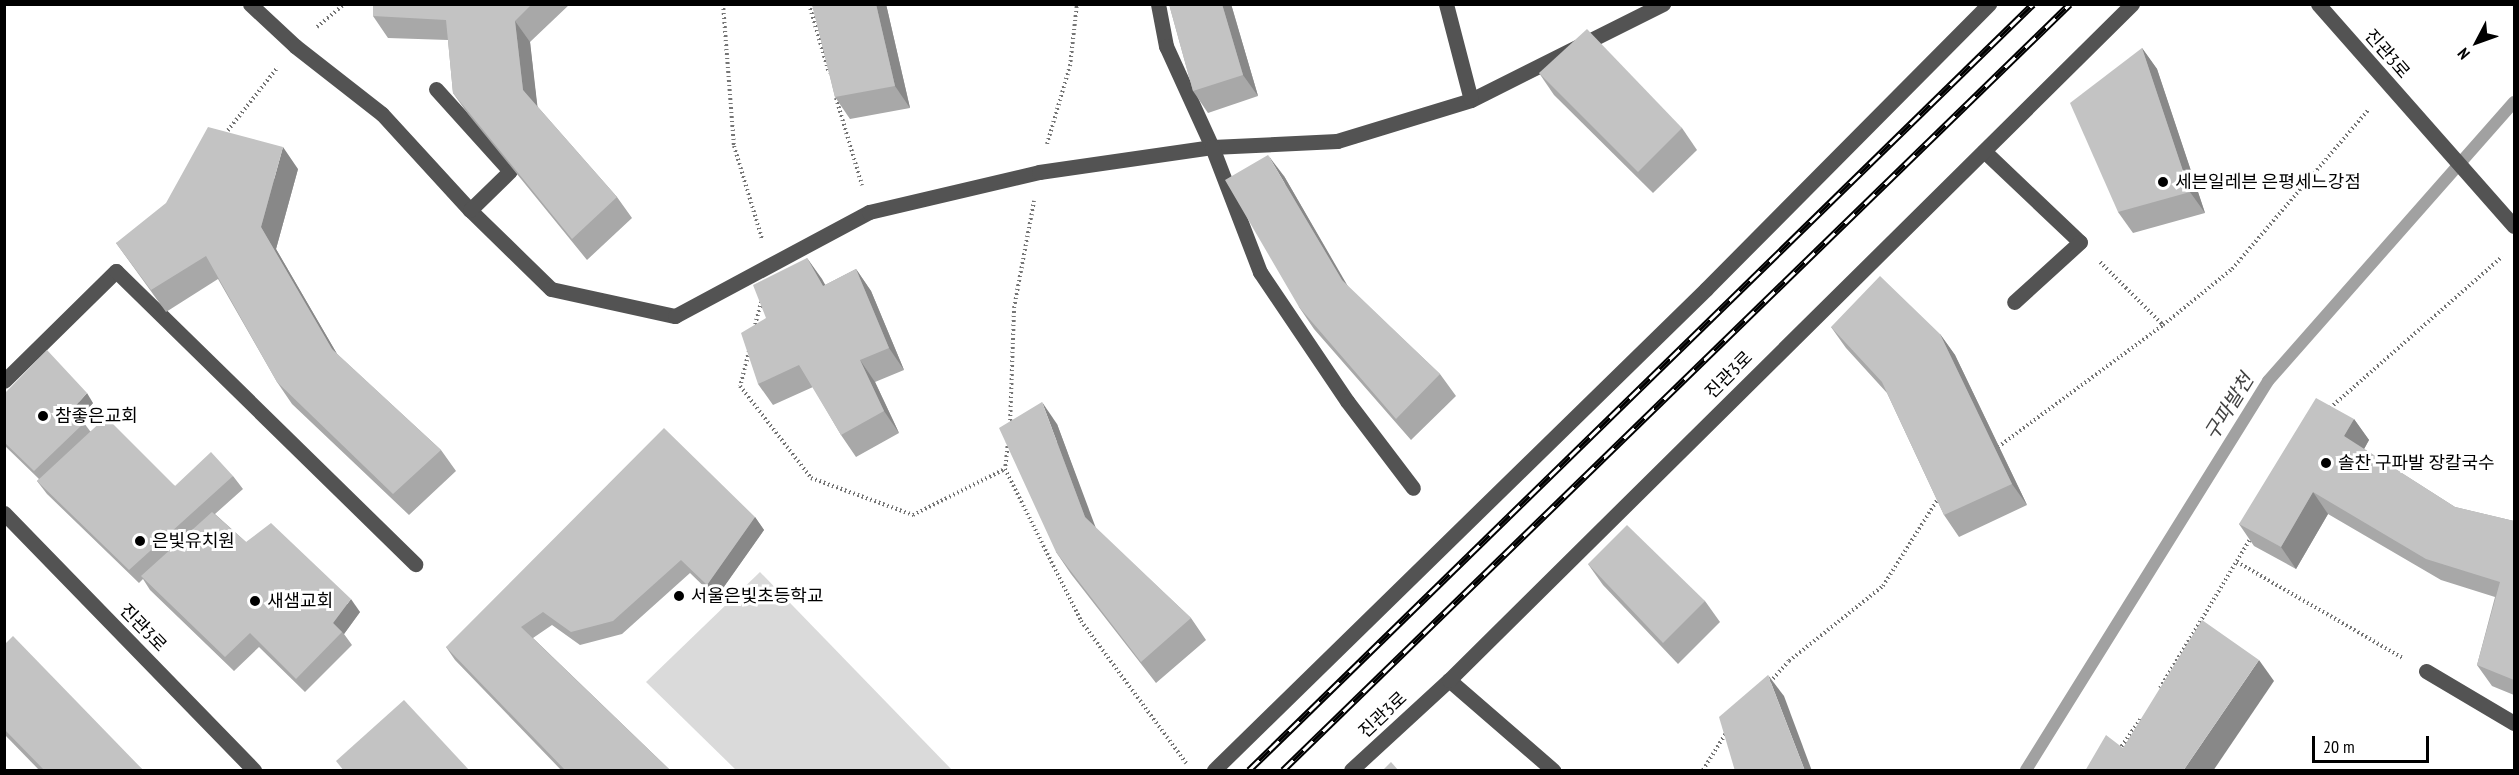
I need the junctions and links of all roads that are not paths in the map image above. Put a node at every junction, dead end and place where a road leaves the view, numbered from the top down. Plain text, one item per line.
1 (250, 4) edge
2 (1158, 4) edge
3 (1446, 4) edge
4 (1663, 4) edge
5 (1989, 4) edge
6 (2132, 4) edge
7 (2318, 4) edge
8 (436, 89) dead end
9 (1471, 99) junction
10 (1212, 147) junction
11 (1984, 151) junction
12 (470, 210) junction
13 (2514, 226) edge
14 (2014, 302) dead end
15 (4, 381) edge
16 (1413, 488) dead end
17 (4, 513) edge
18 (415, 564) dead end
19 (2426, 671) road end
20 (1449, 680) junction
21 (2514, 723) edge
22 (254, 771) edge
23 (1214, 771) edge
24 (1351, 771) edge
25 (1553, 771) edge

1 - 12 street
2 - 10 street
3 - 9 street
4 - 9 street
5 - 23 street
6 - 11 street, 진관3로
7 - 13 street, 진관3로
8 - 12 street
9 - 10 street
10 - 12 street
10 - 16 street
11 - 14 street
11 - 20 street, 진관3로
15 - 18 street
17 - 22 street, 진관3로
19 - 21 street
20 - 24 street, 진관3로
20 - 25 street

